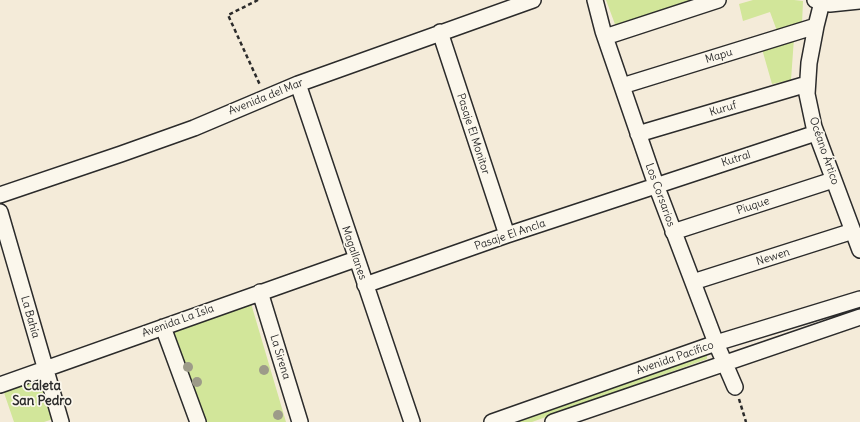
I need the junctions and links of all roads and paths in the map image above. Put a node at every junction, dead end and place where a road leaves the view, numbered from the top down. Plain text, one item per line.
1 (258, 0) edge
2 (533, 0) edge
3 (595, 0) edge
4 (718, 0) edge
5 (819, 1) edge
6 (860, 1) edge
7 (816, 26) junction
8 (440, 32) junction
9 (605, 37) junction
10 (298, 84) junction
11 (807, 84) junction
12 (260, 86) dead end
13 (622, 86) junction
14 (816, 133) junction
15 (638, 134) junction
16 (833, 180) junction
17 (656, 186) junction
18 (0, 195) edge
19 (0, 212) edge
20 (853, 231) junction
21 (674, 232) junction
22 (507, 235) junction
23 (860, 250) edge
24 (356, 259) junction
25 (693, 282) junction
26 (365, 285) junction
27 (260, 292) junction
28 (860, 299) edge
29 (860, 317) edge
30 (163, 327) junction
31 (716, 344) junction
32 (726, 363) junction
33 (45, 369) junction
34 (0, 384) edge
35 (735, 387) joint
36 (60, 422) edge
37 (198, 422) edge
38 (300, 422) edge
39 (412, 422) edge
40 (492, 422) edge
41 (554, 422) edge
42 (746, 422) edge

1 - 12 path
2 - 8 street, Avenida del Mar
3 - 9 street, Los Corsarios
4 - 9 street
5 - 6 street
5 - 7 street, Océano Ártico
7 - 11 street, Océano Ártico
7 - 13 street, Mapu
8 - 10 street, Avenida del Mar
8 - 22 street, Pasaje El Monitor
9 - 13 street, Los Corsarios
10 - 18 street, Avenida del Mar
10 - 24 street, Magallanes
11 - 14 street, Océano Ártico
11 - 15 street, Kuruf
13 - 15 street, Los Corsarios
14 - 16 street, Océano Ártico
14 - 17 street, Kutral
15 - 17 street, Los Corsarios
16 - 20 street, Océano Ártico
16 - 21 street, Piuque
17 - 21 street, Los Corsarios
17 - 22 street, Pasaje El Ancla
19 - 33 street, La Bahía
20 - 23 street, Océano Ártico
20 - 25 street, Newen
21 - 25 street, Los Corsarios
22 - 26 street, Pasaje El Ancla
24 - 26 street, Magallanes
24 - 27 street, Avenida La Isla
25 - 31 street, Los Corsarios
26 - 39 street, Magallanes
27 - 30 street, Avenida La Isla
27 - 38 street, La Sirena
28 - 31 street, Avenida Pacífico
29 - 32 street, Avenida Pacífico
30 - 33 street, Avenida La Isla
30 - 37 street
31 - 32 street, Los Corsarios
31 - 40 street, Avenida Pacífico
32 - 35 street, Los Corsarios
32 - 41 street, Avenida Pacífico
33 - 34 street, Avenida La Isla
33 - 36 street, La Bahía
35 - 42 path

